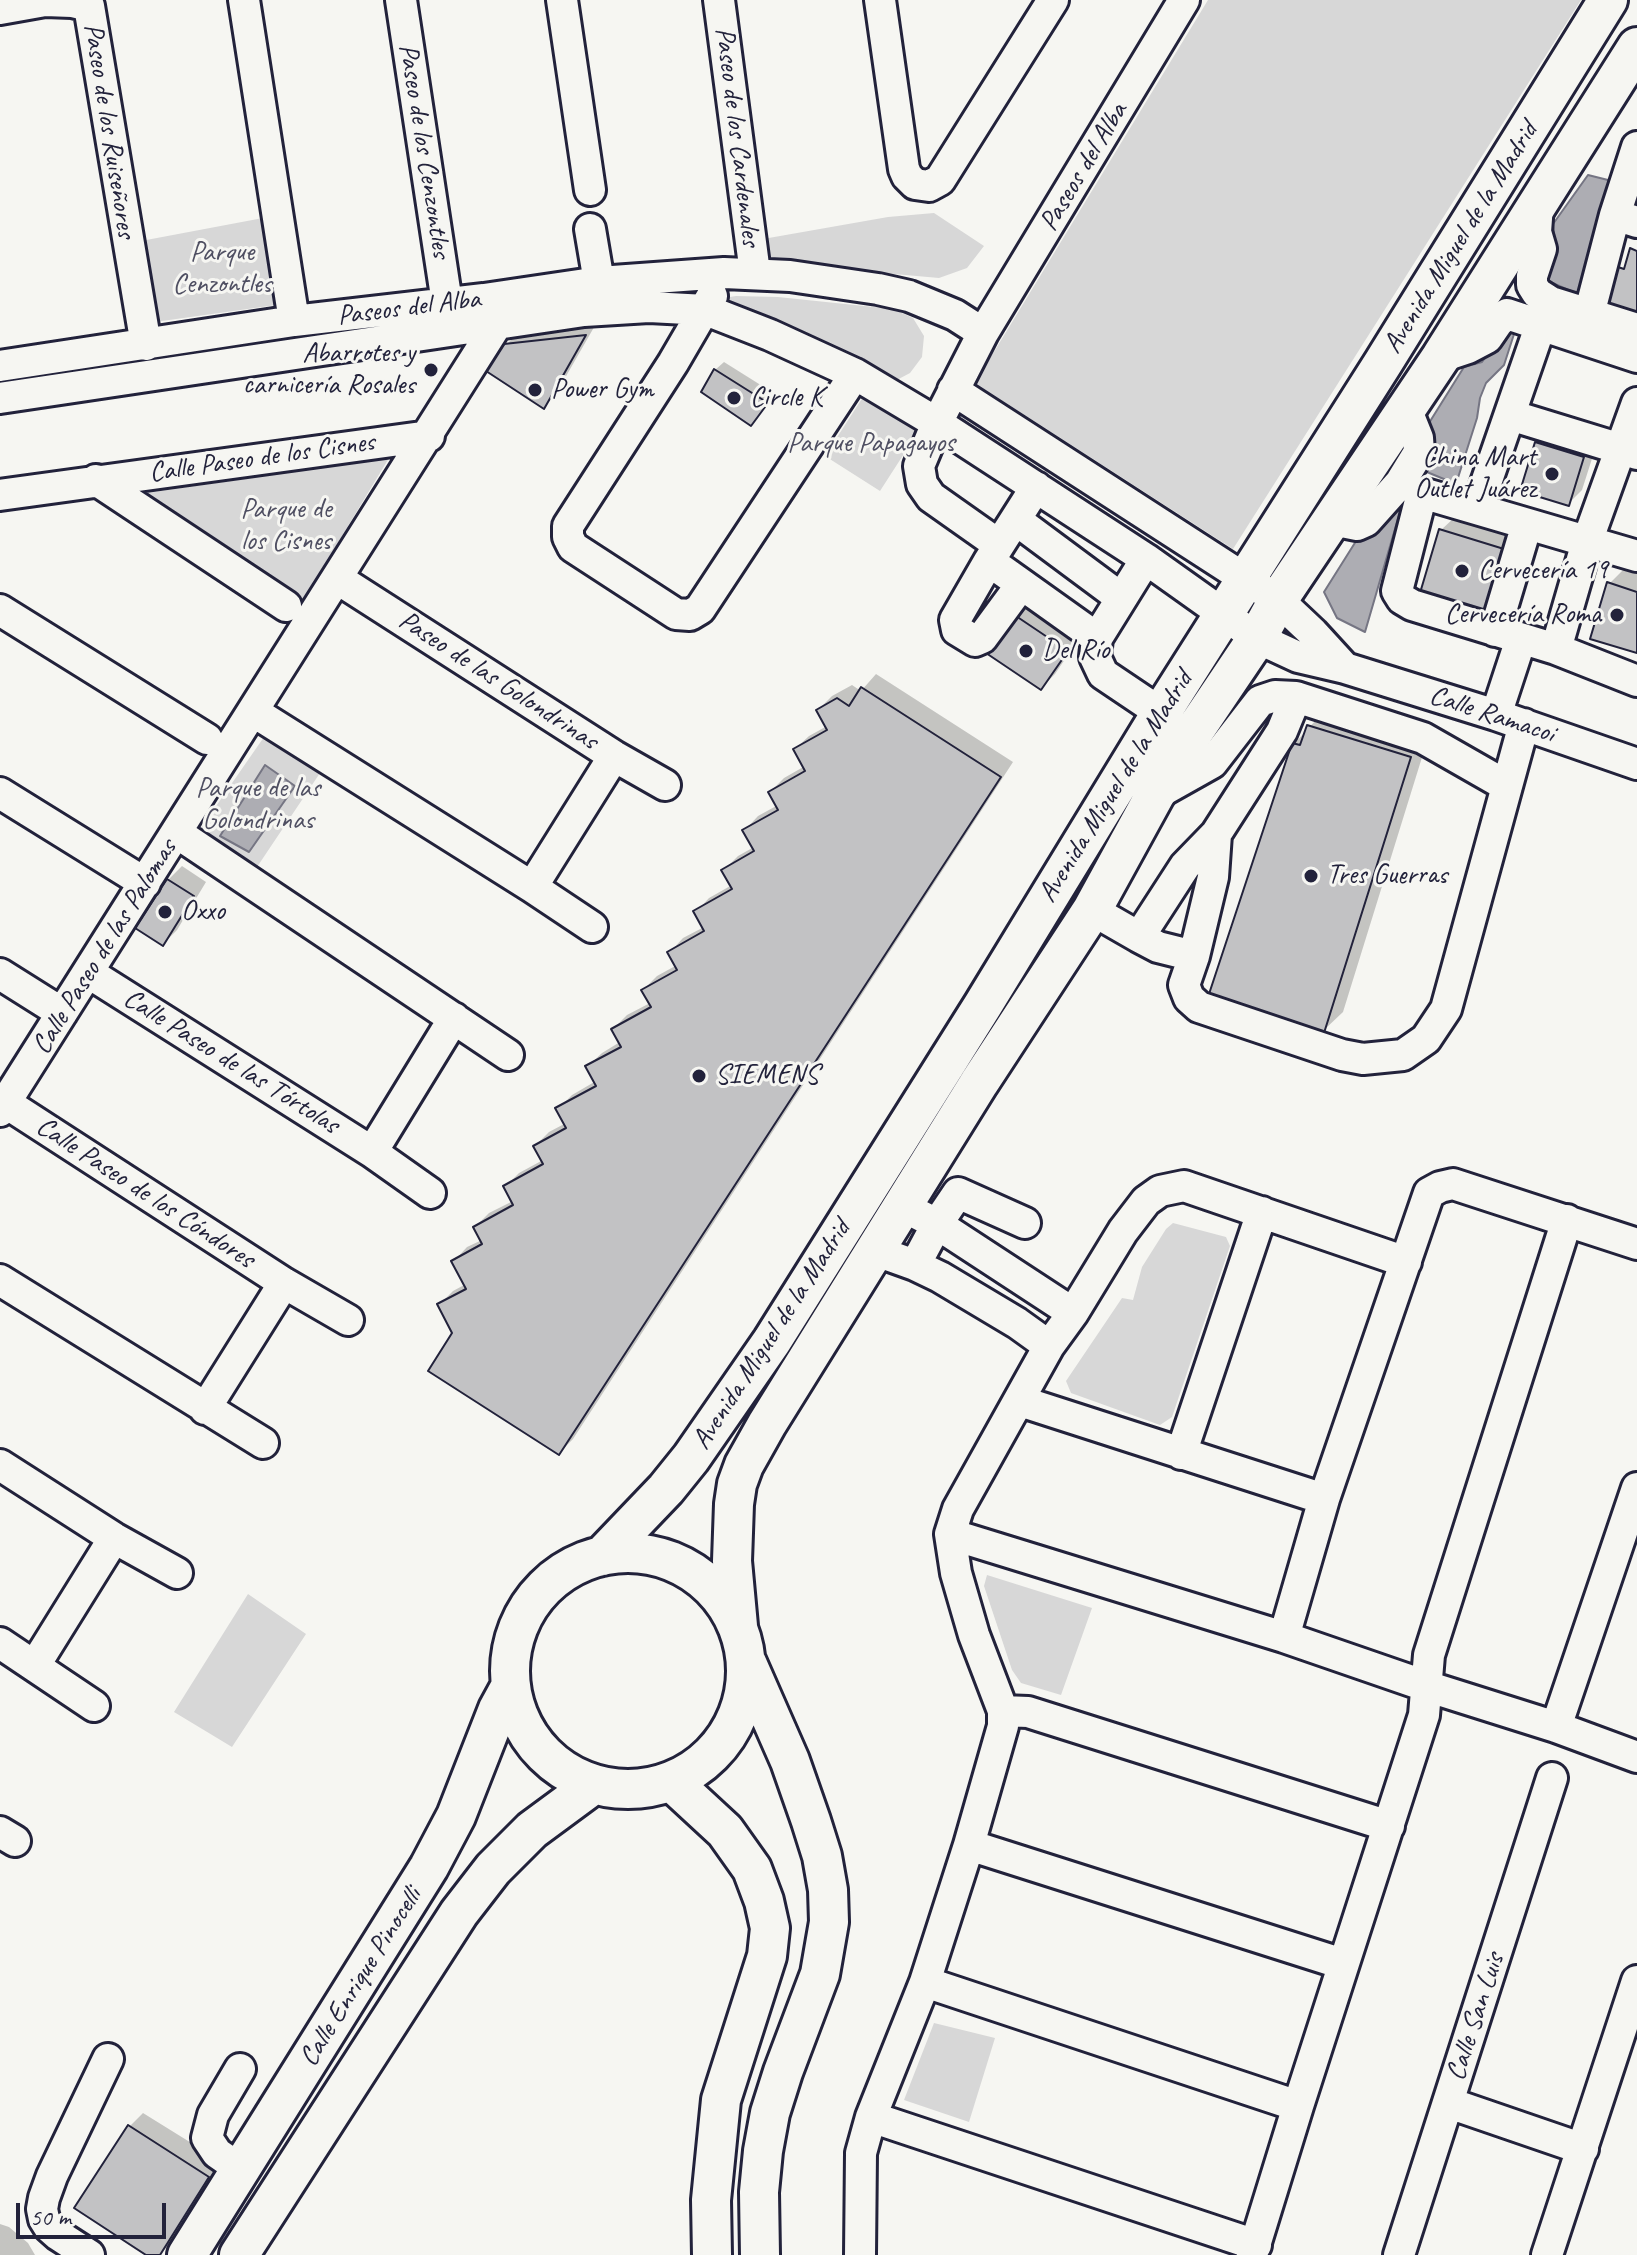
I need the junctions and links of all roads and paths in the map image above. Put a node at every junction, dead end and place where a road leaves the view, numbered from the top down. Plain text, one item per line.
1 (244, 0) edge
2 (401, 0) edge
3 (562, 0) edge
4 (719, 0) edge
5 (880, 0) edge
6 (1184, 0) edge
7 (1608, 0) edge
8 (1045, 6) edge
9 (0, 9) edge
10 (1637, 47) edge
11 (1626, 88) edge
12 (1637, 147) edge
13 (590, 190) dead end
14 (1538, 205) junction
15 (1626, 219) edge
16 (590, 229) dead end
17 (724, 273) junction
18 (755, 273) junction
19 (599, 282) junction
20 (516, 295) junction
21 (447, 303) junction
22 (706, 310) junction
23 (1546, 314) junction
24 (294, 321) junction
25 (497, 324) junction
26 (1586, 326) junction
27 (1637, 329) edge
28 (983, 333) junction
29 (146, 345) junction
30 (1441, 357) junction
31 (1637, 357) edge
32 (0, 366) edge
33 (855, 374) junction
34 (953, 390) junction
35 (0, 398) edge
36 (1637, 403) edge
37 (1406, 408) junction
38 (1510, 415) junction
39 (937, 423) junction
40 (429, 436) junction
41 (1629, 452) edge
42 (96, 480) junction
43 (1036, 487) junction
44 (1411, 488) junction
45 (0, 495) edge
46 (1477, 509) junction
47 (1016, 520) junction
48 (1332, 520) junction
49 (1527, 524) junction
50 (1587, 542) junction
51 (994, 553) junction
52 (1637, 556) edge
53 (1146, 559) junction
54 (1245, 577) junction
55 (338, 579) junction
56 (1021, 585) junction
57 (1121, 598) junction
58 (1278, 600) junction
59 (286, 606) dead end
60 (0, 610) edge
61 (1223, 615) junction
62 (1508, 635) junction
63 (1097, 638) junction
64 (1257, 638) junction
65 (1556, 649) junction
66 (1345, 668) junction
67 (1637, 681) edge
68 (1296, 697) junction
69 (254, 712) junction
70 (1161, 713) junction
71 (1510, 720) junction
72 (207, 739) dead end
73 (614, 756) junction
74 (1637, 764) edge
75 (665, 785) dead end
76 (1507, 786) junction
77 (0, 793) edge
78 (1155, 795) junction
79 (177, 833) junction
80 (1216, 834) junction
81 (145, 883) junction
82 (532, 887) junction
83 (1092, 910) junction
84 (592, 927) dead end
85 (1139, 937) junction
86 (1194, 956) junction
87 (89, 973) junction
88 (0, 974) edge
89 (62, 1013) junction
90 (454, 1018) junction
91 (508, 1055) dead end
92 (3, 1107) edge
93 (372, 1152) junction
94 (923, 1173) junction
95 (430, 1193) dead end
96 (958, 1193) junction
97 (902, 1206) junction
98 (1262, 1212) junction
99 (1567, 1220) junction
100 (1025, 1223) dead end
101 (937, 1224) junction
102 (1637, 1244) edge
103 (876, 1251) junction
104 (1406, 1262) junction
105 (915, 1265) junction
106 (0, 1280) edge
107 (284, 1283) junction
108 (1073, 1313) junction
109 (348, 1320) dead end
110 (1049, 1346) junction
111 (1020, 1401) junction
112 (205, 1409) junction
113 (263, 1443) dead end
114 (1181, 1454) junction
115 (0, 1465) edge
116 (1637, 1488) edge
117 (1324, 1499) junction
118 (950, 1534) junction
119 (114, 1538) junction
120 (602, 1556) junction
121 (177, 1573) dead end
122 (1284, 1637) junction
123 (0, 1643) edge
124 (742, 1643) junction
125 (35, 1665) junction
126 (1426, 1686) junction
127 (510, 1687) junction
128 (94, 1706) dead end
129 (1003, 1711) junction
130 (1556, 1727) junction
131 (1637, 1757) edge
132 (1552, 1778) dead end
133 (672, 1782) junction
134 (593, 1785) junction
135 (1389, 1826) junction
136 (969, 1845) junction
137 (1343, 1964) junction
138 (1637, 1981) edge
139 (925, 1982) junction
140 (108, 2059) dead end
141 (240, 2069) dead end
142 (1449, 2103) junction
143 (1298, 2106) junction
144 (871, 2117) junction
145 (1583, 2149) junction
146 (240, 2169) junction
147 (1254, 2250) edge
148 (89, 2255) edge
149 (187, 2255) edge
150 (239, 2255) edge
151 (712, 2255) edge
152 (760, 2255) edge
153 (860, 2255) edge
154 (1399, 2255) edge
155 (1547, 2255) edge

1 - 24 street
2 - 21 street, Paseo de los Cenzontles
3 - 13 street
4 - 18 street, Paseo de los Cardenales
5 - 8 street
6 - 28 street, Paseos del Alba
7 - 54 main road, Avenida Miguel de la Madrid
9 - 29 street, Paseo de los Ruiseñores
10 - 11 main road, Avenida Miguel de la Madrid
11 - 14 main road, Avenida Miguel de la Madrid
12 - 15 street
14 - 23 street
14 - 30 main road, Avenida Miguel de la Madrid
15 - 26 street
16 - 19 street
17 - 18 street, Paseos del Alba
17 - 19 street, Paseos del Alba
17 - 22 street
18 - 28 street, Paseos del Alba
19 - 20 street, Paseos del Alba
20 - 21 street, Paseos del Alba
20 - 25 street, Calle Paseo de las Palomas
21 - 24 street, Paseos del Alba
22 - 25 street, Paseos del Alba
22 - 33 street, Paseos del Alba
22 - 33 street
23 - 26 street
23 - 30 street
23 - 38 street
24 - 29 street, Paseos del Alba
25 - 35 street, Paseos del Alba
25 - 40 street, Calle Paseo de las Palomas
26 - 27 street
26 - 31 street
28 - 34 street, Paseos del Alba
29 - 32 street, Paseos del Alba
30 - 37 main road, Avenida Miguel de la Madrid
33 - 39 street, Paseos del Alba
34 - 39 street, Paseos del Alba
34 - 54 street
36 - 41 street
37 - 44 street
37 - 48 main road, Avenida Miguel de la Madrid
38 - 41 street
38 - 46 street
39 - 43 street, Paseos del Alba
39 - 51 street
40 - 42 street, Calle Paseo de los Cisnes
40 - 55 street, Calle Paseo de las Palomas
41 - 50 street
42 - 45 street, Calle Paseo de los Cisnes
42 - 59 street
43 - 47 street
43 - 53 street, Paseos del Alba
44 - 46 street
44 - 48 street
44 - 62 street
46 - 49 street
47 - 51 street
47 - 57 street
48 - 58 main road, Avenida Miguel de la Madrid
49 - 50 street
49 - 62 street
50 - 52 street
50 - 65 street
51 - 56 street
51 - 56 street
53 - 57 street
53 - 61 street, Paseos del Alba
54 - 58 street
54 - 61 main road, Avenida Miguel de la Madrid
55 - 69 street, Calle Paseo de las Palomas
55 - 73 street, Paseo de las Golondrinas
56 - 63 street
57 - 63 street
58 - 64 main road, Avenida Miguel de la Madrid
58 - 66 street
60 - 72 street
61 - 64 street, Paseos del Alba
61 - 70 main road, Avenida Miguel de la Madrid
62 - 65 street
62 - 71 street
63 - 70 street
64 - 66 street, Calle Ramacoi
64 - 78 main road, Avenida Miguel de la Madrid
65 - 67 street
66 - 71 street, Calle Ramacoi
68 - 76 street
68 - 78 street
68 - 80 street
69 - 79 street, Calle Paseo de las Palomas
69 - 82 street
70 - 120 main road, Avenida Miguel de la Madrid
71 - 74 street, Calle Ramacoi
71 - 76 street
73 - 75 street
73 - 82 street, Paseo de las Golondrinas
76 - 86 street
77 - 81 street
78 - 83 main road, Avenida Miguel de la Madrid
79 - 81 street, Calle Paseo de las Palomas
79 - 90 street
80 - 85 street
80 - 86 street
81 - 87 street, Calle Paseo de las Palomas
82 - 84 street
83 - 85 street
83 - 94 main road, Avenida Miguel de la Madrid
85 - 86 street
87 - 89 street, Calle Paseo de las Palomas
87 - 93 street, Calle Paseo de las Tórtolas
88 - 89 street
89 - 92 street, Calle Paseo de las Palomas
90 - 91 street
90 - 93 street
92 - 107 street, Calle Paseo de los Cóndores
93 - 95 street, Calle Paseo de las Tórtolas
94 - 96 street
94 - 97 main road, Avenida Miguel de la Madrid
96 - 100 street
96 - 101 street
97 - 101 street
97 - 103 main road, Avenida Miguel de la Madrid
98 - 104 street
98 - 108 street
98 - 114 street
99 - 102 street
99 - 104 street
99 - 126 street
101 - 105 street
101 - 108 street
103 - 105 street
103 - 124 main road, Avenida Miguel de la Madrid
104 - 117 street
105 - 110 street
106 - 112 street
107 - 109 street, Calle Paseo de los Cóndores
107 - 112 street, Calle Paseo de los Cóndores
108 - 110 street
110 - 111 street
111 - 114 street
111 - 118 street
112 - 113 street
114 - 117 street
115 - 119 street
116 - 130 street
117 - 122 street
118 - 122 street
118 - 129 street
119 - 121 street
119 - 125 street
120 - 124 main road
120 - 127 main road
122 - 126 street
123 - 125 street
124 - 133 main road
124 - 152 main road, Avenida Miguel de la Madrid
125 - 128 street
126 - 130 street
126 - 135 street
127 - 134 main road
127 - 146 main road, Calle Enrique Pinocelli
129 - 135 street
129 - 136 street
130 - 131 street
132 - 142 street, Calle San Luis
133 - 134 main road
133 - 151 main road
134 - 150 main road, Calle Enrique Pinocelli
135 - 137 street
136 - 137 street
136 - 139 street
137 - 143 street
138 - 145 street
139 - 143 street
139 - 144 street
140 - 148 street
141 - 146 street
142 - 145 street
142 - 154 street, Calle San Luis
143 - 147 street
144 - 147 street
144 - 153 street
145 - 155 street
146 - 149 main road, Calle Enrique Pinocelli

